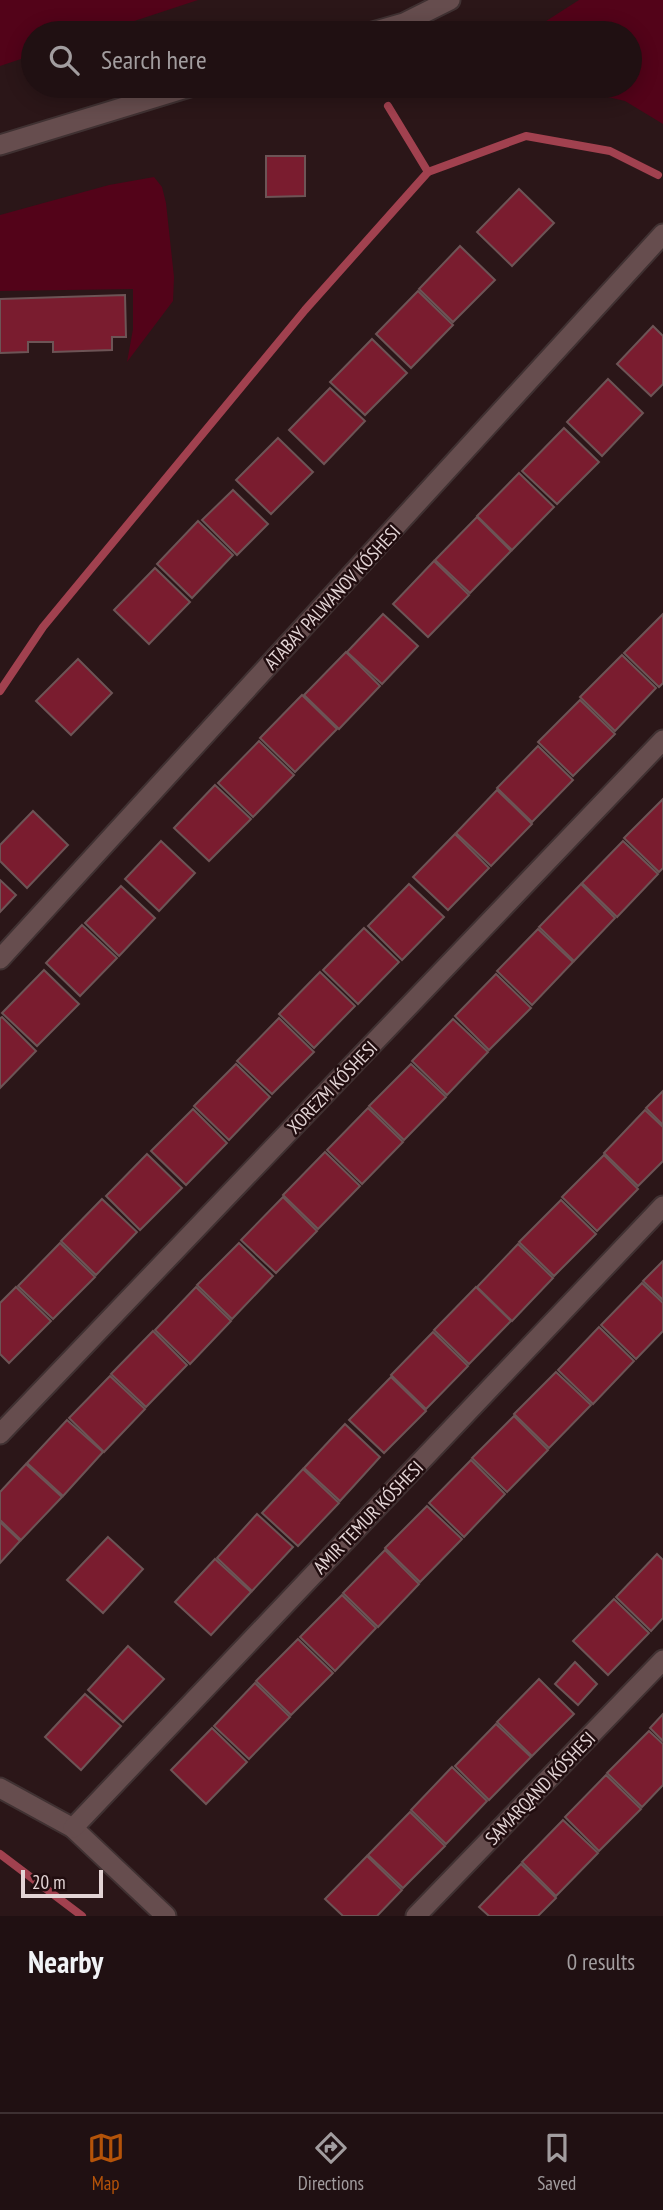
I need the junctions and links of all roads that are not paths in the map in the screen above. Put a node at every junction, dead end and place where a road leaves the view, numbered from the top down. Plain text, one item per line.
1 (450, 0) edge
2 (408, 21) edge
3 (154, 98) edge
4 (0, 145) edge
5 (663, 234) edge
6 (663, 740) edge
7 (0, 958) edge
8 (663, 1206) edge
9 (0, 1434) edge
10 (663, 1660) edge
11 (0, 1788) edge
12 (73, 1828) junction
13 (166, 1916) edge
14 (416, 1916) edge

1 - 2 street
3 - 4 street
5 - 7 street, ATABAY PALWANOV KÓSHESI
6 - 9 street, XOREZM KÓSHESI
8 - 12 street, AMIR TEMUR KÓSHESI
10 - 14 street, SAMARQAND KÓSHESI
11 - 12 street
12 - 13 street

